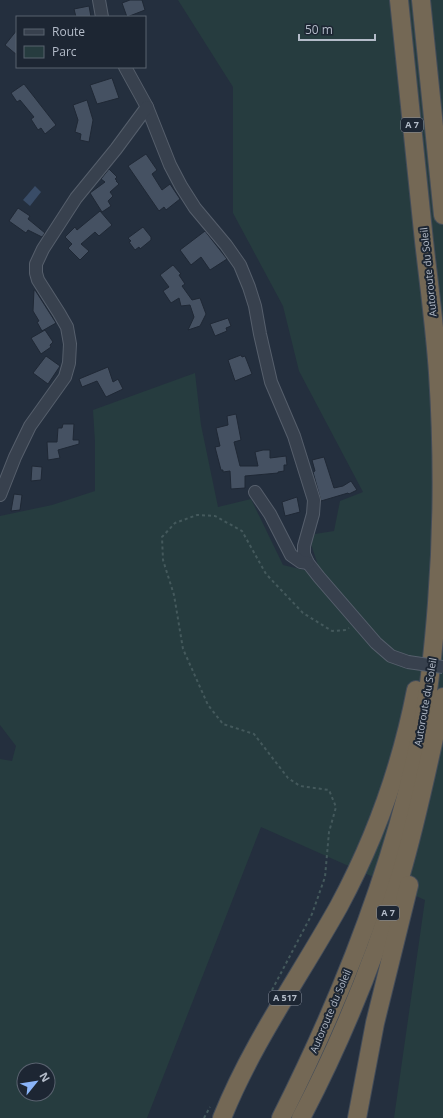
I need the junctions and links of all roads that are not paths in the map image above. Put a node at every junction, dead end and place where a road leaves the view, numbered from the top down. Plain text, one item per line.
1 (99, 0) edge
2 (399, 0) edge
3 (421, 0) edge
4 (102, 16) edge
5 (126, 68) edge
6 (146, 106) junction
7 (443, 215) edge
8 (425, 250) junction
9 (255, 492) dead end
10 (0, 495) edge
11 (308, 562) junction
12 (443, 667) edge
13 (443, 697) edge
14 (443, 702) edge
15 (217, 1111) edge
16 (281, 1118) edge
17 (301, 1118) edge
18 (358, 1118) edge

1 - 4 street
2 - 8 highway, Autoroute du Soleil / A 7
3 - 7 highway, A 7
5 - 6 street
6 - 10 street
6 - 11 street
8 - 15 highway, A 517
8 - 16 highway, Autoroute du Soleil / A 7
9 - 11 street
11 - 12 street, bridge
13 - 17 highway, Autoroute du Soleil / A 7
14 - 18 highway

